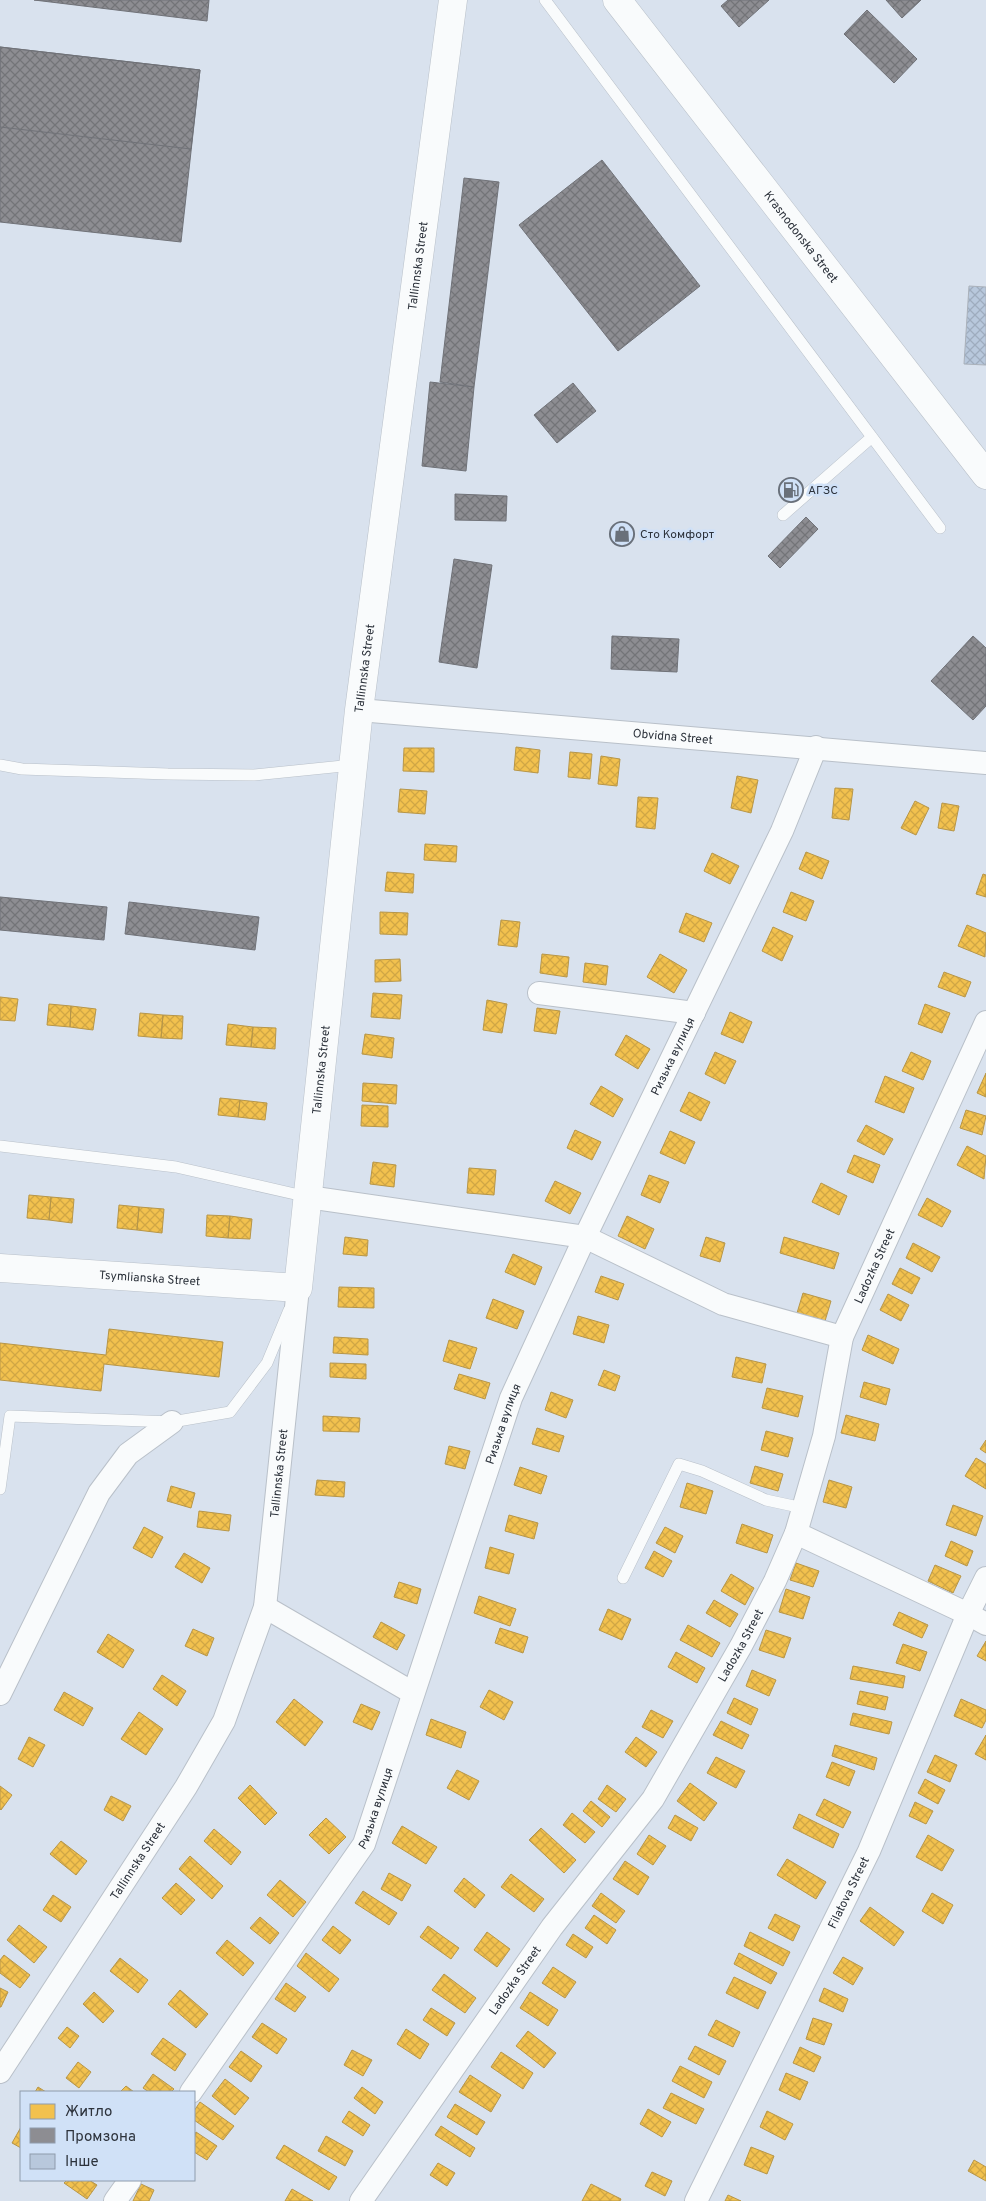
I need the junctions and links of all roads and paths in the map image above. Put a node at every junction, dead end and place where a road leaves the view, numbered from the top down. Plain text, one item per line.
1 (453, 0) edge
2 (545, 0) edge
3 (617, 0) edge
4 (872, 437) junction
5 (986, 475) edge
6 (783, 515) dead end
7 (940, 528) dead end
8 (359, 710) junction
9 (816, 747) junction
10 (986, 763) edge
11 (0, 765) edge
12 (353, 765) junction
13 (539, 993) dead end
14 (694, 1013) junction
15 (986, 1022) edge
16 (0, 1146) edge
17 (308, 1196) junction
18 (585, 1237) junction
19 (0, 1268) edge
20 (298, 1288) junction
21 (842, 1337) junction
22 (172, 1422) junction
23 (0, 1489) edge
24 (803, 1508) junction
25 (796, 1533) junction
26 (623, 1578) dead end
27 (986, 1578) edge
28 (265, 1607) junction
29 (977, 1619) edge
30 (413, 1693) junction
31 (0, 1694) edge
32 (0, 2072) edge
33 (192, 2091) edge
34 (129, 2181) edge
35 (116, 2201) edge
36 (361, 2201) edge
37 (696, 2201) edge

1 - 8 street, Tallinnska Street
2 - 4 lane
3 - 5 street, Krasnodonska Street
4 - 6 lane
4 - 7 lane
8 - 9 street, Obvidna Street
8 - 12 street, Tallinnska Street
9 - 10 street, Obvidna Street
9 - 14 street, Ризька вулиця
11 - 12 lane
12 - 17 street, Tallinnska Street
13 - 14 street
14 - 18 street, Ризька вулиця
15 - 21 street, Ladozka Street
16 - 17 lane
17 - 18 street
17 - 20 street, Tallinnska Street
18 - 21 street
18 - 30 street, Ризька вулиця
19 - 20 street, Tsymlianska Street
20 - 22 lane
20 - 28 street, Tallinnska Street
21 - 24 street, Ladozka Street
22 - 23 lane
22 - 31 street
24 - 25 street, Ladozka Street
24 - 26 lane
25 - 29 street
25 - 36 street, Ladozka Street
27 - 29 street, Filatova Street
28 - 30 street
28 - 32 street, Tallinnska Street
29 - 37 street, Filatova Street
30 - 33 street, Ризька вулиця
34 - 35 street

